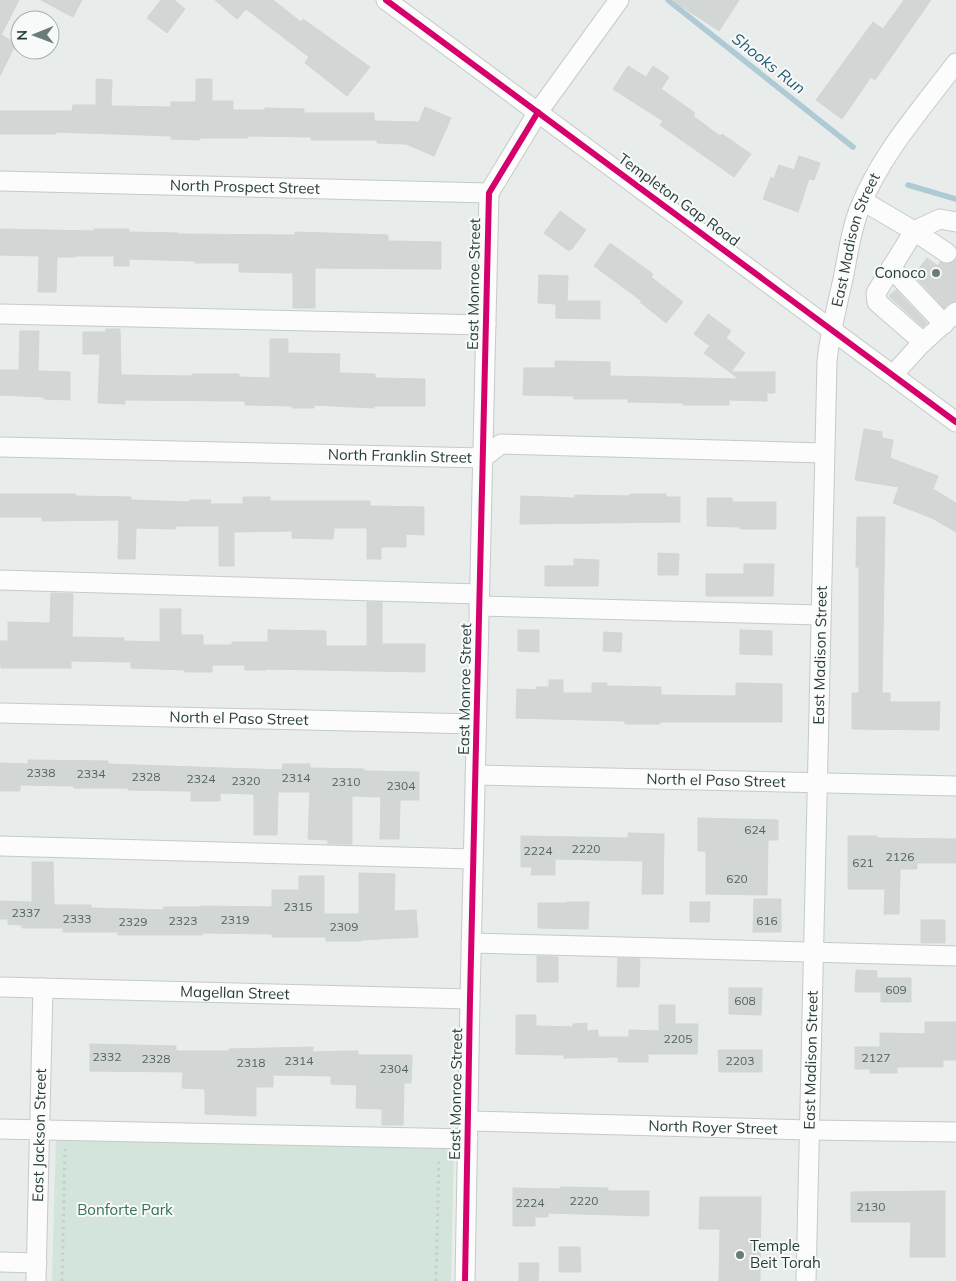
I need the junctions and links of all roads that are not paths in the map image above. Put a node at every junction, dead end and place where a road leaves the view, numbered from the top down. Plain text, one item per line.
1 (386, 0) edge
2 (619, 0) edge
3 (956, 63) edge
4 (538, 112) junction
5 (0, 181) edge
6 (489, 193) junction
7 (863, 201) junction
8 (956, 222) edge
9 (914, 231) junction
10 (947, 253) dead end
11 (891, 268) junction
12 (0, 314) edge
13 (950, 318) edge
14 (486, 325) junction
15 (831, 328) junction
16 (923, 342) junction
17 (893, 375) junction
18 (956, 422) edge
19 (0, 447) edge
20 (824, 453) junction
21 (483, 458) junction
22 (0, 580) edge
23 (479, 600) junction
24 (820, 614) junction
25 (0, 713) edge
26 (476, 724) junction
27 (475, 775) junction
28 (816, 782) junction
29 (956, 786) edge
30 (0, 846) edge
31 (473, 859) junction
32 (471, 943) junction
33 (814, 953) junction
34 (956, 956) edge
35 (0, 987) edge
36 (43, 988) junction
37 (470, 1000) junction
38 (0, 1129) edge
39 (40, 1130) junction
40 (468, 1130) junction
41 (809, 1130) junction
42 (956, 1132) edge
43 (0, 1262) edge
44 (37, 1272) edge
45 (465, 1281) edge
46 (806, 1281) edge

1 - 4 street, Templeton Gap Road
2 - 4 street, East Monroe Street
3 - 7 street, East Madison Street
4 - 6 street, East Monroe Street
4 - 15 street, Templeton Gap Road
5 - 6 street, North Prospect Street
6 - 14 street, East Monroe Street
7 - 9 street
7 - 15 street, East Madison Street
8 - 9 street
9 - 10 street
9 - 11 street
11 - 13 street
11 - 16 street
12 - 14 street
13 - 16 street
14 - 21 street, East Monroe Street
15 - 17 street, Templeton Gap Road
15 - 20 street, East Madison Street
16 - 17 street
17 - 18 street, Templeton Gap Road
19 - 21 street, North Franklin Street
20 - 21 street, North Franklin Street
20 - 24 street, East Madison Street
21 - 23 street, East Monroe Street
22 - 23 street
23 - 24 street
23 - 26 street, East Monroe Street
24 - 28 street, East Madison Street
25 - 26 street, North el Paso Street
26 - 27 street, East Monroe Street
27 - 28 street, North el Paso Street
27 - 31 street, East Monroe Street
28 - 29 street, North el Paso Street
28 - 33 street, East Madison Street
30 - 31 street
31 - 32 street, East Monroe Street
32 - 33 street
32 - 37 street, East Monroe Street
33 - 34 street
33 - 41 street, East Madison Street
35 - 36 street, Magellan Street
36 - 37 street, Magellan Street
36 - 39 street, East Jackson Street
37 - 40 street, East Monroe Street
38 - 39 street, North Royer Street
39 - 40 street, North Royer Street
39 - 44 street, East Jackson Street
40 - 41 street, North Royer Street
40 - 45 street, East Monroe Street
41 - 42 street, North Royer Street
41 - 46 street, East Madison Street
43 - 44 street

